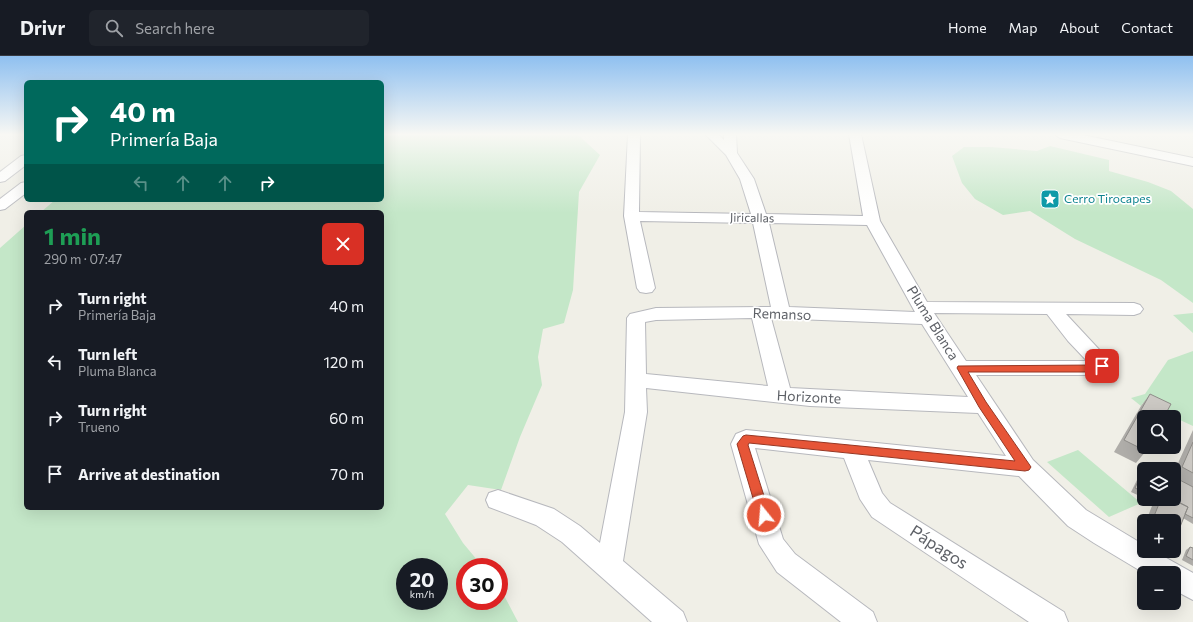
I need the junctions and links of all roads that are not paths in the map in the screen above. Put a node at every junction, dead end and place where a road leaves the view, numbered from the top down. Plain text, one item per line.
1 (23, 160) edge
2 (633, 160) edge
3 (736, 160) edge
4 (860, 160) edge
5 (0, 178) edge
6 (24, 188) edge
7 (0, 206) edge
8 (632, 216) junction
9 (760, 219) junction
10 (872, 221) junction
11 (646, 288) dead end
12 (1052, 308) junction
13 (1134, 309) dead end
14 (760, 312) junction
15 (924, 312) junction
16 (782, 314) junction
17 (962, 368) junction
18 (636, 380) junction
19 (781, 395) junction
20 (983, 405) junction
21 (852, 449) junction
22 (1025, 467) junction
23 (498, 500) dead end
24 (609, 566) junction
25 (1156, 566) edge
26 (1181, 580) edge
27 (1193, 587) edge
28 (673, 622) edge
29 (863, 622) edge
30 (1054, 622) edge

1 - 5 street
2 - 8 street
3 - 9 street
4 - 10 street, Pluma Blanca
6 - 7 street
8 - 9 street, Jiricallas
8 - 11 street
9 - 10 street, Jiricallas
9 - 16 street
10 - 15 street, Pluma Blanca
12 - 13 street, Remanso
12 - 15 street, Remanso
12 - 17 street
14 - 16 street, Remanso
14 - 18 street, Remanso
14 - 19 street
15 - 16 street, Remanso
15 - 17 street, Pluma Blanca
17 - 20 street, Pluma Blanca
18 - 19 street, Horizonte
18 - 24 street
19 - 20 street, Horizonte
20 - 22 street, Pluma Blanca
21 - 22 street
21 - 29 street
21 - 30 street, Pápagos
22 - 25 street, Pluma Blanca
23 - 24 street
24 - 28 street
26 - 27 street

